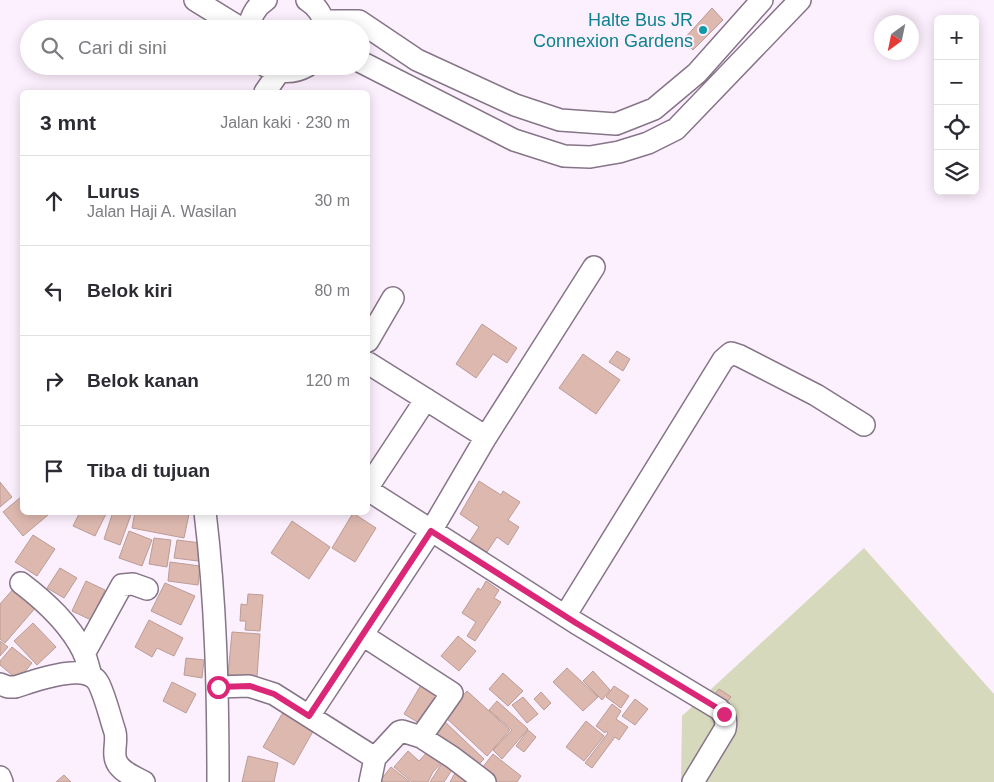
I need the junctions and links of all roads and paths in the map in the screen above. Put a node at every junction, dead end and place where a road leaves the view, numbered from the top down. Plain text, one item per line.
1 (195, 0) edge
2 (266, 0) edge
3 (307, 0) edge
4 (762, 0) edge
5 (800, 0) edge
6 (227, 20) edge
7 (250, 20) edge
8 (323, 20) edge
9 (370, 28) edge
10 (370, 67) edge
11 (270, 75) edge
12 (266, 90) edge
13 (594, 267) dead end
14 (393, 298) dead end
15 (370, 338) edge
16 (370, 364) edge
17 (426, 400) junction
18 (864, 425) dead end
19 (486, 437) junction
20 (370, 485) edge
21 (370, 489) edge
22 (205, 515) edge
23 (431, 531) junction
24 (21, 583) dead end
25 (147, 589) dead end
26 (565, 616) junction
27 (364, 636) junction
28 (84, 654) junction
29 (91, 676) junction
30 (0, 684) edge
31 (218, 687) junction
32 (309, 716) junction
33 (421, 737) junction
34 (375, 758) junction
35 (0, 777) edge
36 (2, 782) edge
37 (144, 782) edge
38 (218, 782) edge
39 (370, 782) edge
40 (485, 782) edge
41 (693, 782) edge

1 - 6 street
2 - 7 street
3 - 8 street
4 - 9 street
5 - 10 street
11 - 12 street
13 - 19 street
14 - 15 street
16 - 17 street
17 - 19 street
17 - 20 street
18 - 26 street
19 - 23 street
21 - 23 street
22 - 31 street
23 - 26 street
23 - 27 street
24 - 28 street
25 - 28 street
26 - 41 street
27 - 32 street
27 - 33 street
28 - 29 street
29 - 30 street
29 - 37 street
31 - 32 street
31 - 38 street
32 - 34 street
33 - 34 street
33 - 40 street
34 - 39 street
35 - 36 street

